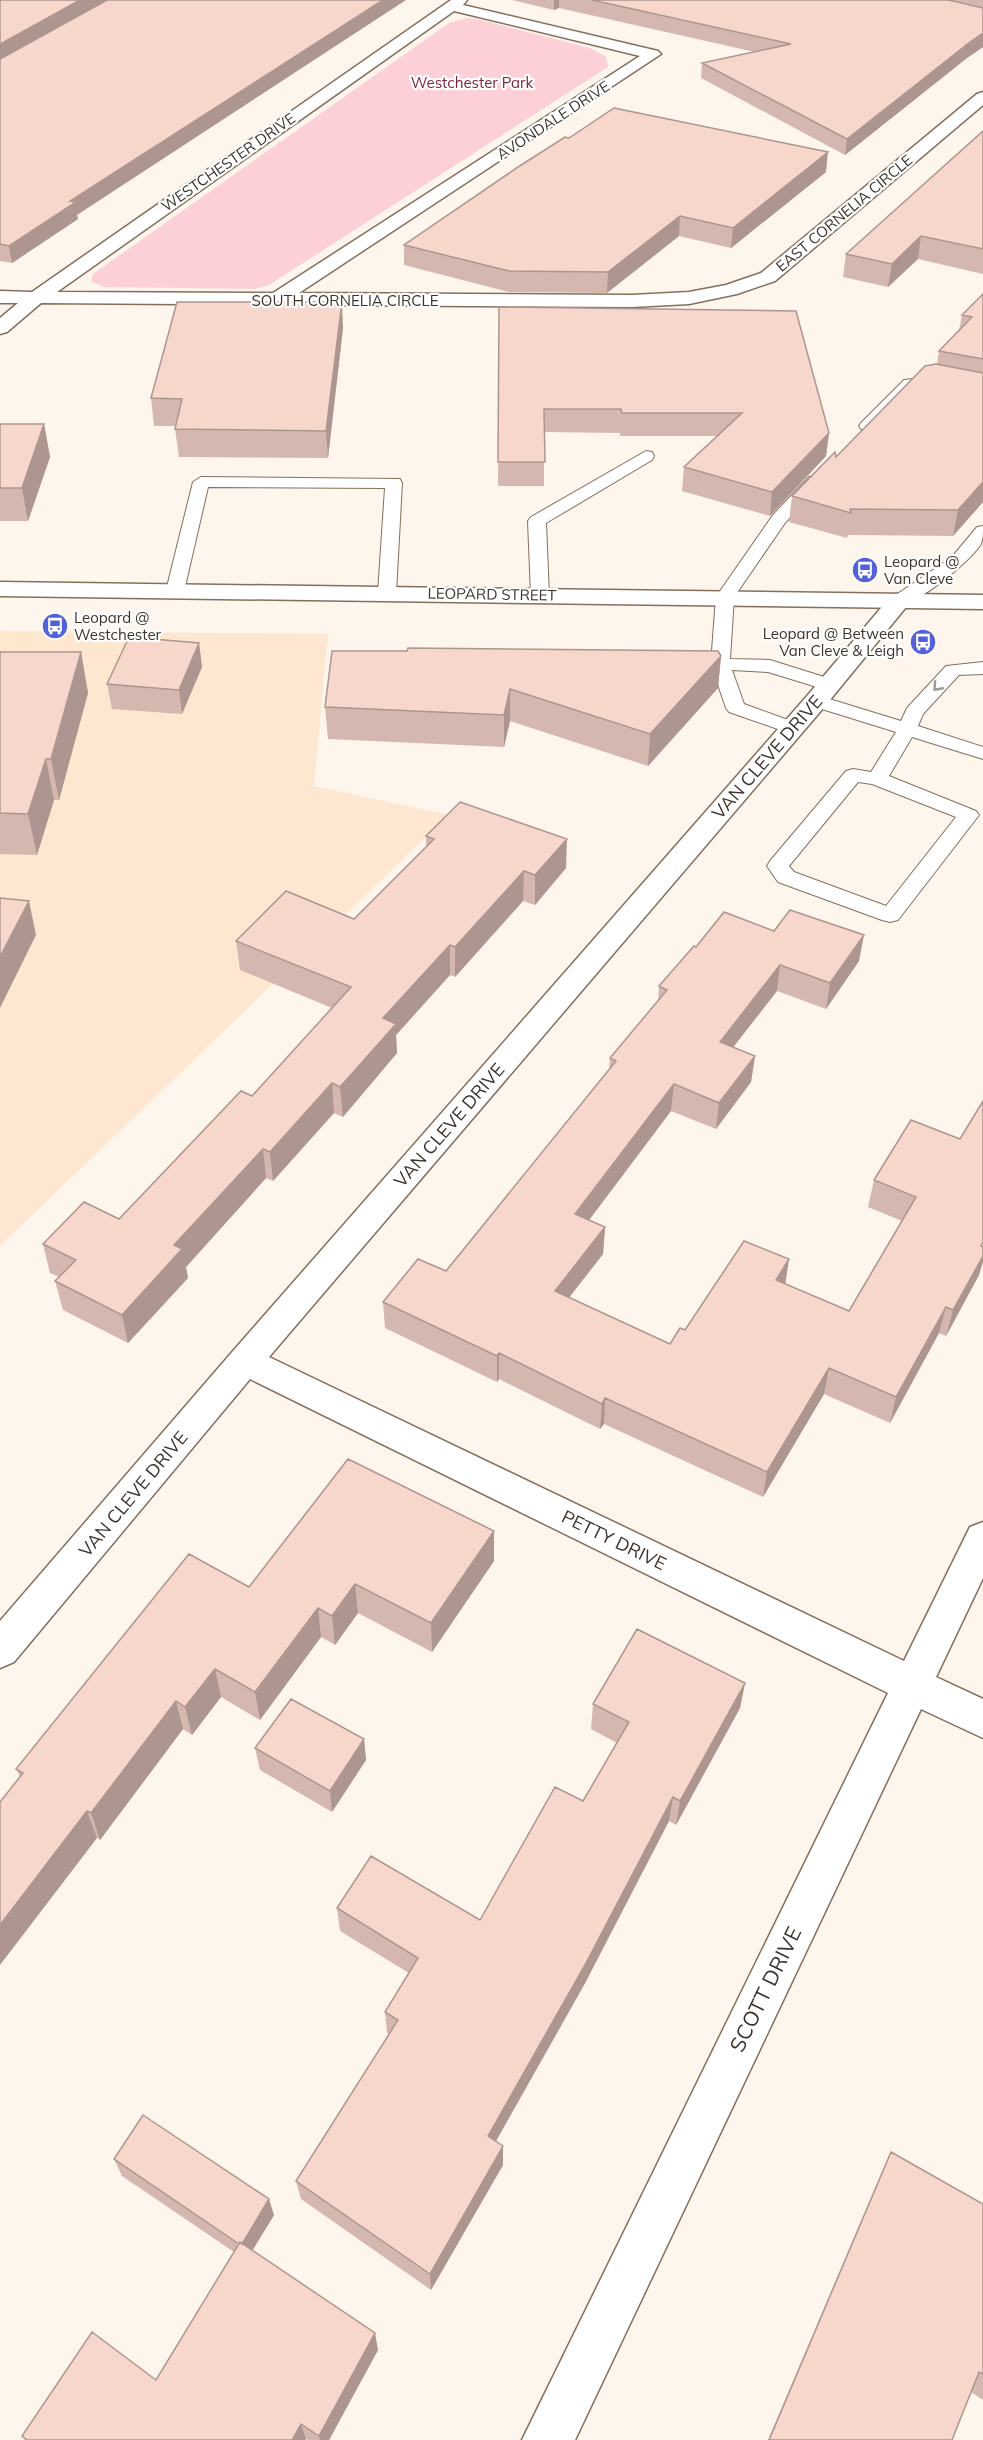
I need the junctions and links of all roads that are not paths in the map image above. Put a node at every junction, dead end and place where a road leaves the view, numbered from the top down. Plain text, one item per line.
1 (455, 3) edge
2 (983, 97) edge
3 (0, 297) edge
4 (37, 297) junction
5 (689, 298) joint
6 (277, 299) junction
7 (0, 328) edge
8 (983, 392) edge
9 (858, 435) edge
10 (646, 456) dead end
11 (826, 469) edge
12 (983, 531) edge
13 (0, 589) edge
14 (175, 591) junction
15 (387, 593) junction
16 (540, 595) junction
17 (725, 597) junction
18 (899, 601) junction
19 (983, 602) edge
20 (720, 664) junction
21 (983, 668) edge
22 (823, 693) junction
23 (792, 728) junction
24 (907, 730) junction
25 (983, 753) edge
26 (877, 779) junction
27 (245, 1361) junction
28 (983, 1538) edge
29 (0, 1650) edge
30 (911, 1684) junction
31 (983, 1719) edge
32 (548, 2440) edge

1 - 4 street, WESTCHESTER DRIVE
1 - 6 street, AVONDALE DRIVE
2 - 5 street, EAST CORNELIA CIRCLE
3 - 4 street, SOUTH CORNELIA CIRCLE
4 - 6 street, SOUTH CORNELIA CIRCLE
4 - 7 street, WESTCHESTER DRIVE
5 - 6 street, SOUTH CORNELIA CIRCLE
8 - 9 lane
10 - 16 lane
11 - 17 lane
12 - 18 lane
13 - 14 street, LEOPARD STREET
14 - 15 street, LEOPARD STREET
14 - 15 lane
15 - 16 street, LEOPARD STREET
16 - 17 street, LEOPARD STREET
17 - 18 street, LEOPARD STREET
17 - 20 lane
18 - 19 street, LEOPARD STREET
18 - 22 street, VAN CLEVE DRIVE
20 - 22 lane
20 - 23 lane
21 -> 24 lane
22 - 23 street, VAN CLEVE DRIVE
22 - 24 lane
23 - 27 street, VAN CLEVE DRIVE
24 - 25 lane
24 - 26 lane
26 - 26 lane
27 - 29 street, VAN CLEVE DRIVE
27 - 30 street, PETTY DRIVE
28 - 30 street, SCOTT DRIVE
30 - 31 street, PETTY DRIVE
30 - 32 street, SCOTT DRIVE

